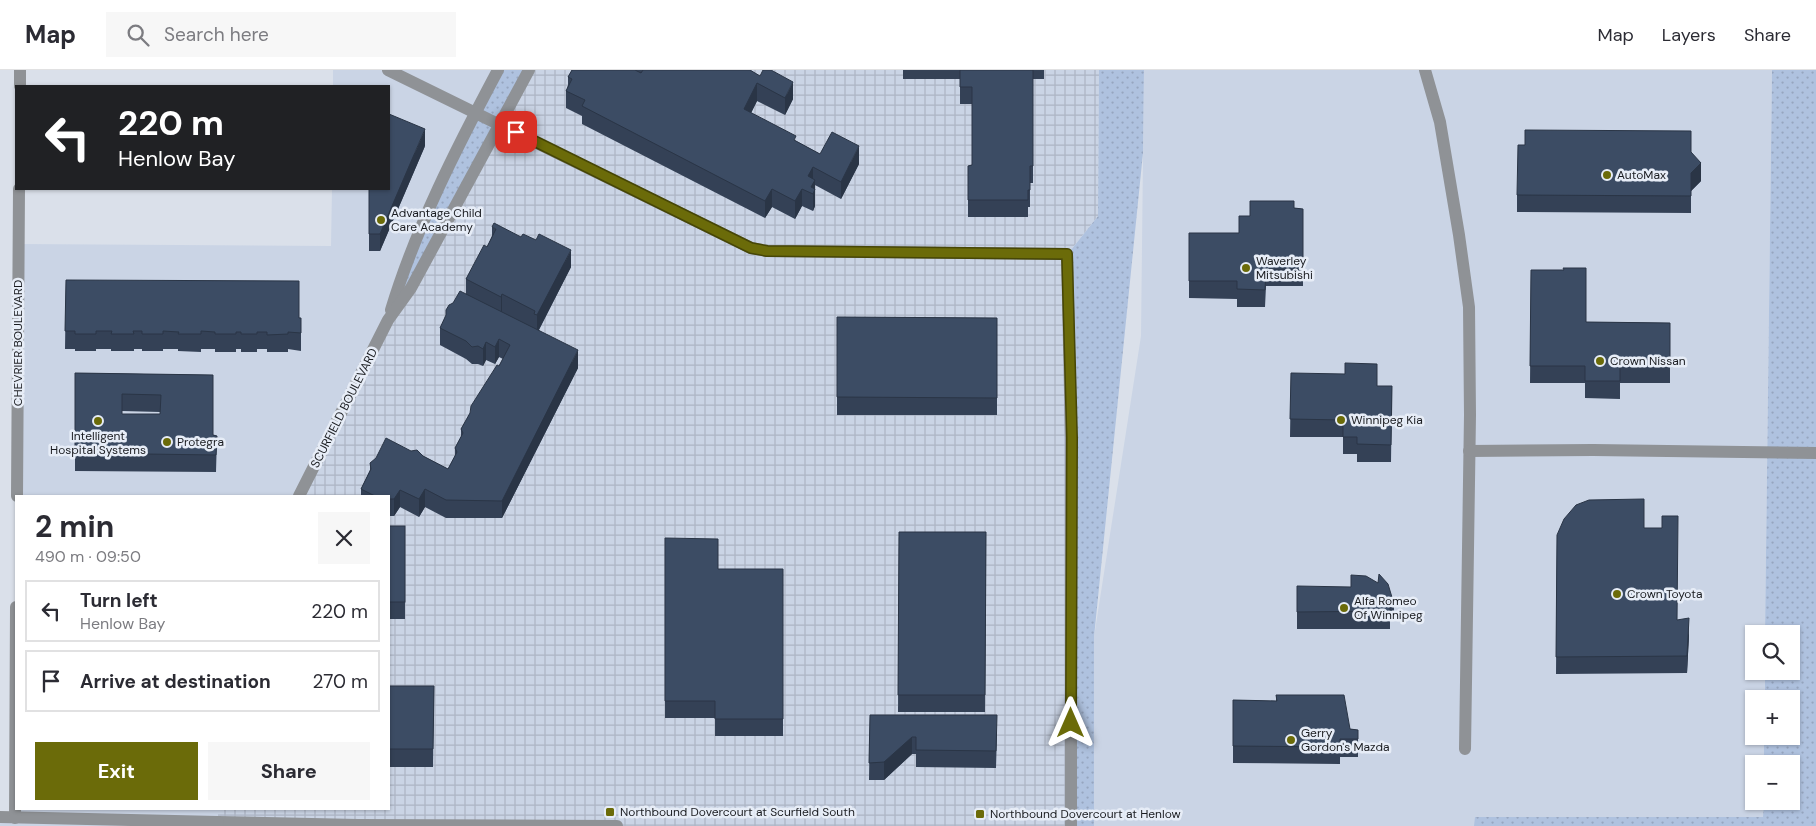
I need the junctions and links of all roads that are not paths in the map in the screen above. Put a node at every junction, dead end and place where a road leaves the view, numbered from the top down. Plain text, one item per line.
1 (20, 70) edge
2 (388, 70) edge
3 (498, 70) edge
4 (529, 70) edge
5 (1425, 70) edge
6 (20, 85) edge
7 (476, 112) junction
8 (500, 124) junction
9 (19, 190) edge
10 (388, 320) junction
11 (1470, 451) junction
12 (1816, 453) edge
13 (17, 495) edge
14 (300, 495) edge
15 (1465, 749) dead end
16 (15, 810) edge
17 (218, 810) edge
18 (0, 817) edge
19 (15, 818) junction
20 (218, 824) edge
21 (616, 826) edge
22 (1071, 826) edge

1 - 6 street
2 - 7 street
3 - 7 street, SCURFIELD BOULEVARD
4 - 8 street, SCURFIELD BOULEVARD
5 - 11 street
7 - 8 street
7 - 10 street, SCURFIELD BOULEVARD
8 - 10 street, SCURFIELD BOULEVARD
8 - 22 street
9 - 13 street, CHEVRIER BOULEVARD
10 - 14 street, SCURFIELD BOULEVARD
11 - 12 street
11 - 15 street
16 - 19 street
17 - 20 street
18 - 19 street
19 - 20 street
20 - 21 street

